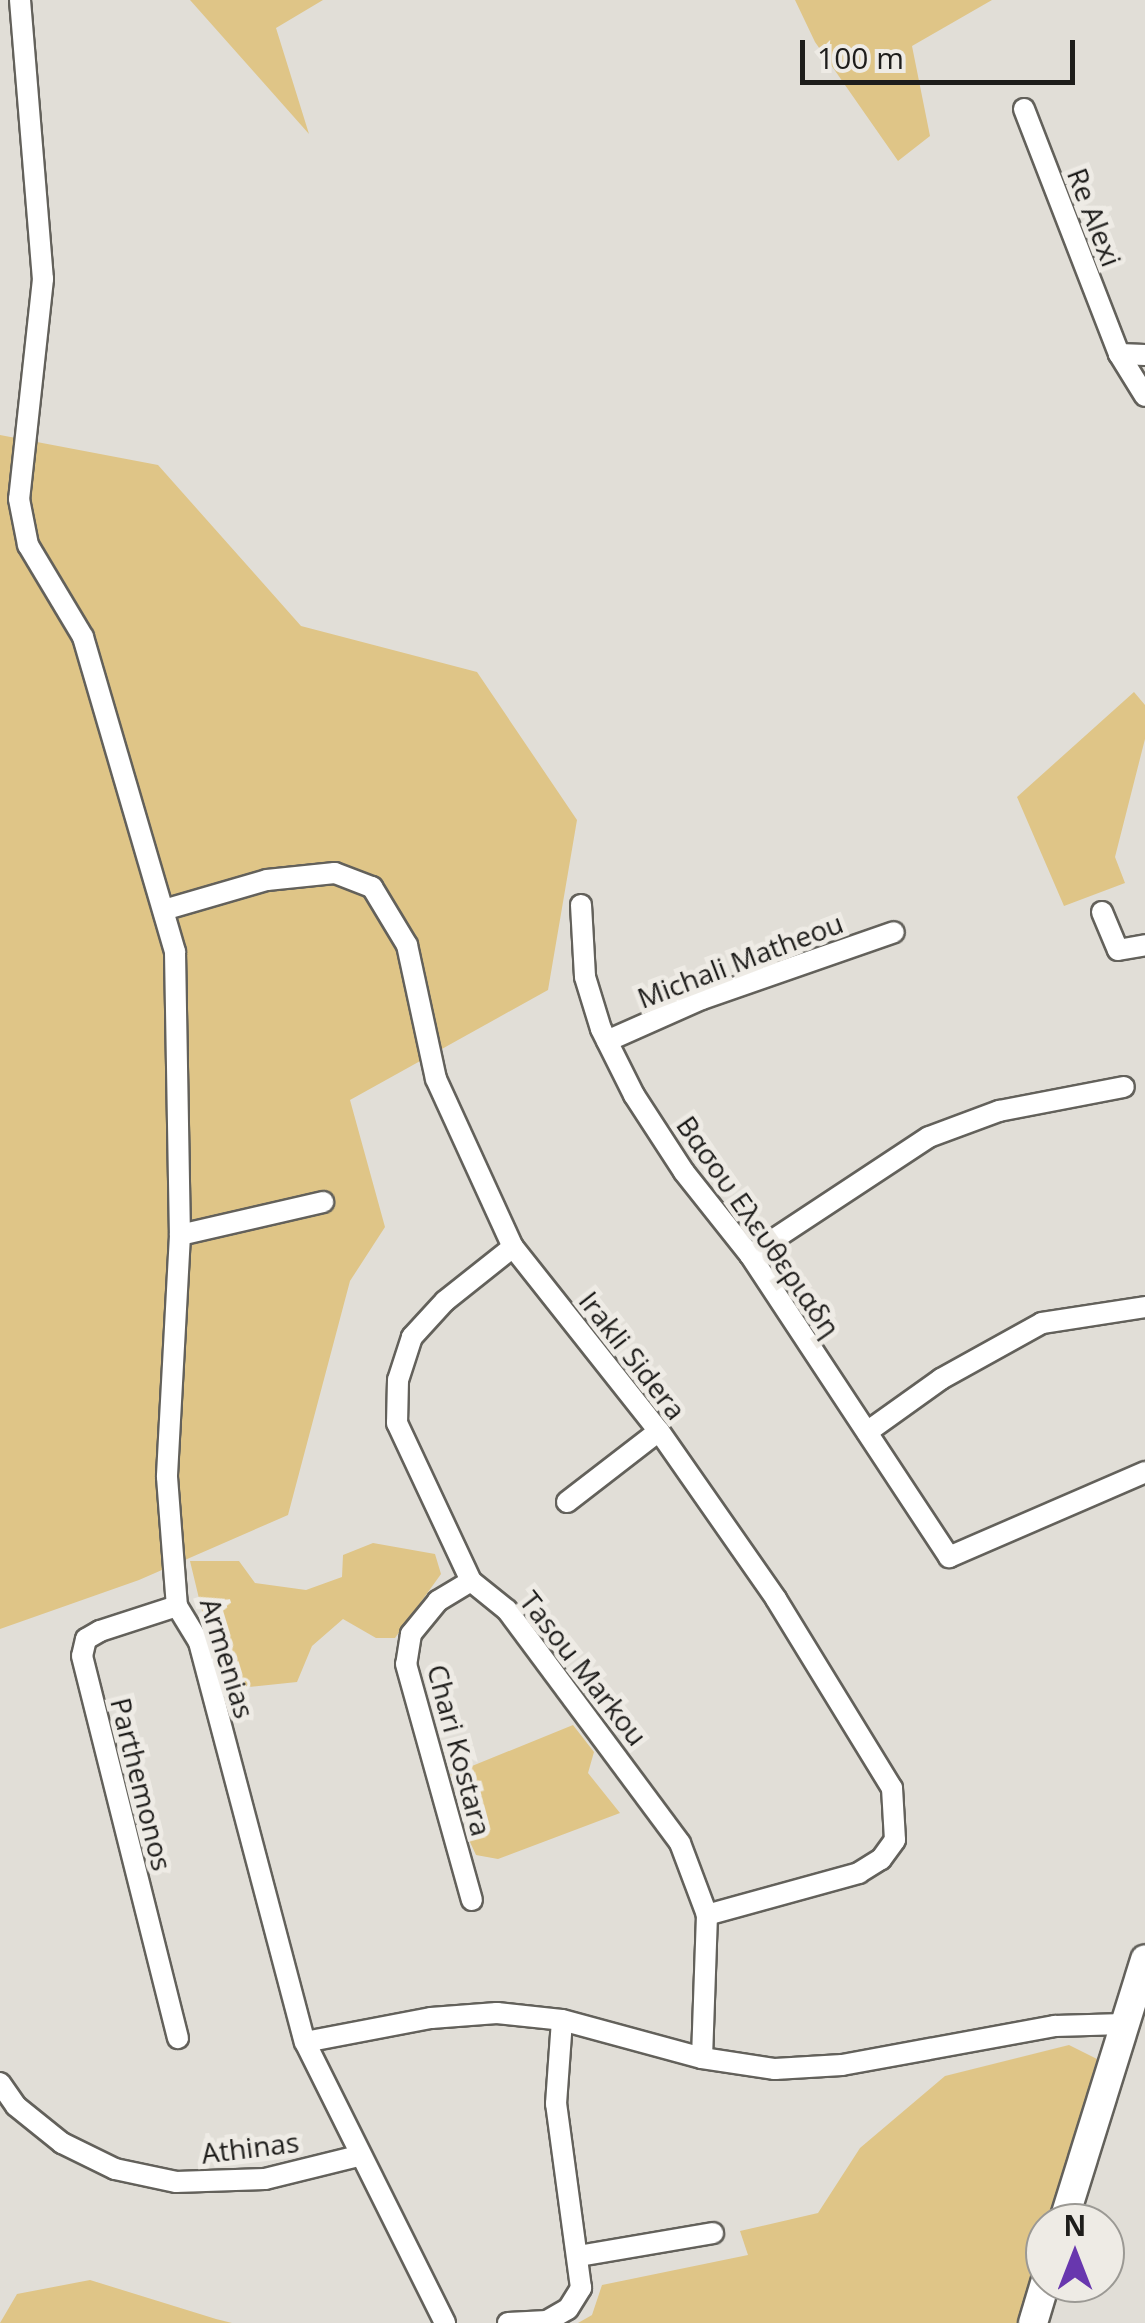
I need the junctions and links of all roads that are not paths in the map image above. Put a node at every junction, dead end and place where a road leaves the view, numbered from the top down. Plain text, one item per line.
1 (20, 0) edge
2 (1024, 109) dead end
3 (1119, 354) junction
4 (1145, 355) edge
5 (1145, 396) edge
6 (580, 905) dead end
7 (167, 908) junction
8 (1102, 912) dead end
9 (894, 932) dead end
10 (1145, 945) edge
11 (607, 1041) junction
12 (1124, 1086) dead end
13 (323, 1202) dead end
14 (180, 1235) junction
15 (513, 1248) junction
16 (750, 1255) junction
17 (1145, 1307) edge
18 (659, 1431) junction
19 (867, 1432) junction
20 (1145, 1472) edge
21 (567, 1502) dead end
22 (472, 1582) junction
23 (177, 1606) junction
24 (472, 1900) dead end
25 (707, 1915) junction
26 (1145, 1960) edge
27 (562, 2020) junction
28 (1124, 2024) junction
29 (178, 2038) dead end
30 (305, 2042) junction
31 (702, 2058) junction
32 (0, 2083) edge
33 (358, 2156) junction
34 (1069, 2203) edge
35 (713, 2232) dead end
36 (579, 2256) junction
37 (445, 2323) edge
38 (508, 2323) edge

1 - 7 street, Armenias
2 - 3 street, Re Alexi
3 - 4 street
3 - 5 street, Re Alexi
6 - 11 street, Βασου Ελευθεριαδη
7 - 14 street, Armenias
7 - 15 street, Irakli Sidera
8 - 10 street
9 - 11 street, Michali Matheou
11 - 16 street, Βασου Ελευθεριαδη
12 - 16 street
13 - 14 street
14 - 23 street, Armenias
15 - 18 street, Irakli Sidera
15 - 22 street, Tasou Markou
16 - 19 street, Βασου Ελευθεριαδη
17 - 19 street
18 - 21 street
18 - 25 street, Irakli Sidera
19 - 20 street, Βασου Ελευθεριαδη
22 - 24 street, Chari Kostara
22 - 25 street, Tasou Markou
23 - 29 street, Parthemonos
23 - 30 street, Armenias
25 - 31 street, Tasou Markou
26 - 28 street
27 - 30 street
27 - 31 street
27 - 36 street
28 - 31 street
28 - 34 street
30 - 33 street, Armenias
32 - 33 street, Athinas
33 - 37 street, Armenias
35 - 36 street
36 - 38 street

